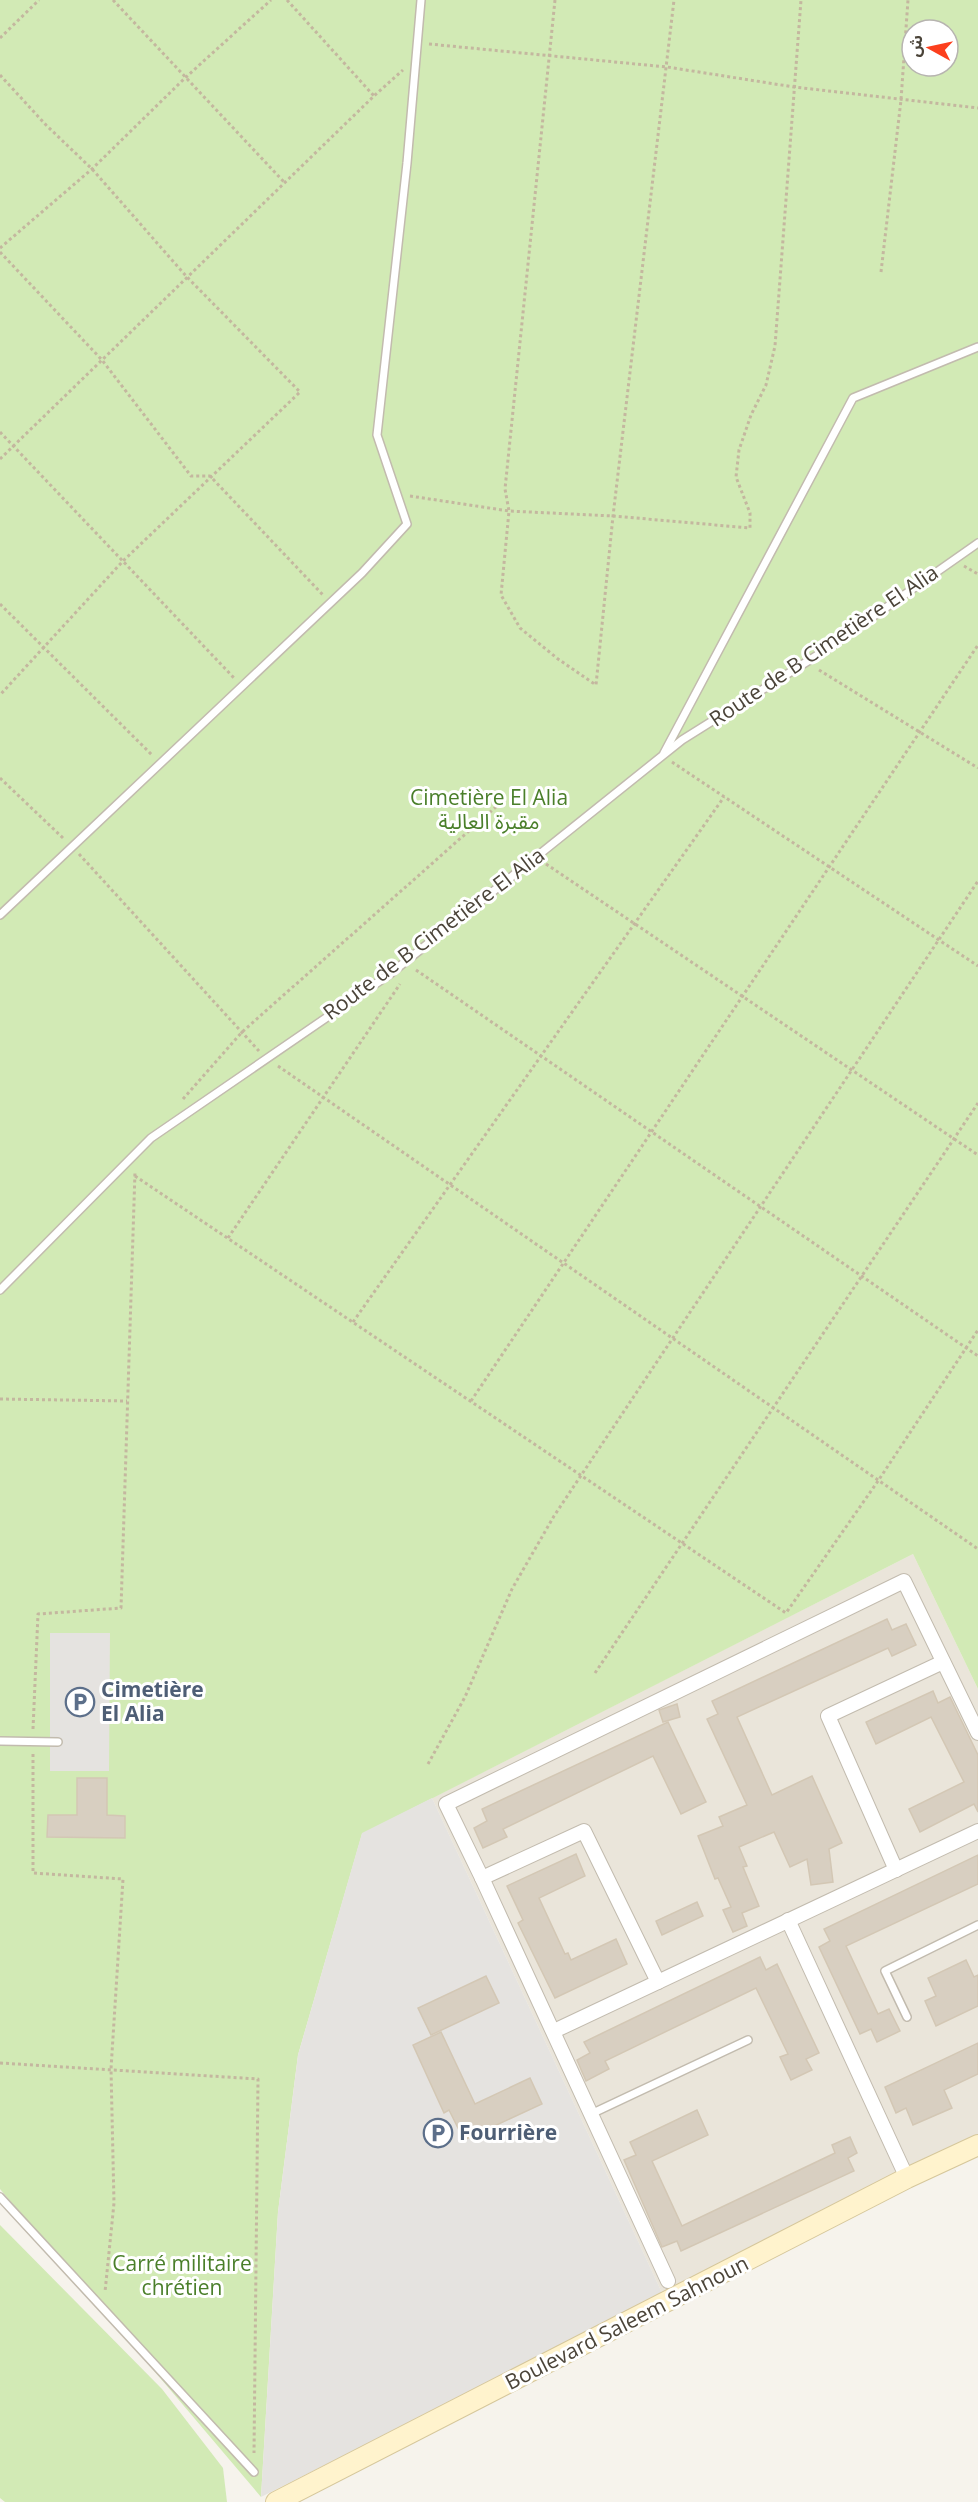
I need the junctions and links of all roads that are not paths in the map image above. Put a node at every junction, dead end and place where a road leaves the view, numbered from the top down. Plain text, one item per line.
1 (421, 0) edge
2 (978, 347) edge
3 (978, 543) edge
4 (662, 756) junction
5 (0, 915) edge
6 (0, 1290) edge
7 (943, 1662) junction
8 (978, 1733) edge
9 (0, 1741) edge
10 (58, 1742) dead end
11 (978, 1831) edge
12 (896, 1870) junction
13 (482, 1878) junction
14 (788, 1920) junction
15 (978, 1925) edge
16 (658, 1982) junction
17 (907, 2017) dead end
18 (554, 2031) junction
19 (748, 2040) dead end
20 (591, 2114) junction
21 (978, 2145) edge
22 (907, 2178) junction
23 (0, 2197) edge
24 (668, 2281) dead end
25 (254, 2472) road end
26 (276, 2502) edge

1 - 5 lane
2 - 4 lane
3 - 4 lane, Route de B Cimetière El Alia
4 - 6 lane, Route de B Cimetière El Alia
7 - 8 street
7 - 12 street
7 - 13 street
9 - 10 lane
11 - 12 street
12 - 14 street
13 - 16 street
13 - 18 street
14 - 16 street
14 - 22 street
15 - 17 lane
16 - 18 street
18 - 20 street
19 - 20 lane
20 - 24 street
21 - 22 street, Boulevard Saleem Sahnoun
22 - 26 street, Boulevard Saleem Sahnoun
23 - 25 lane

